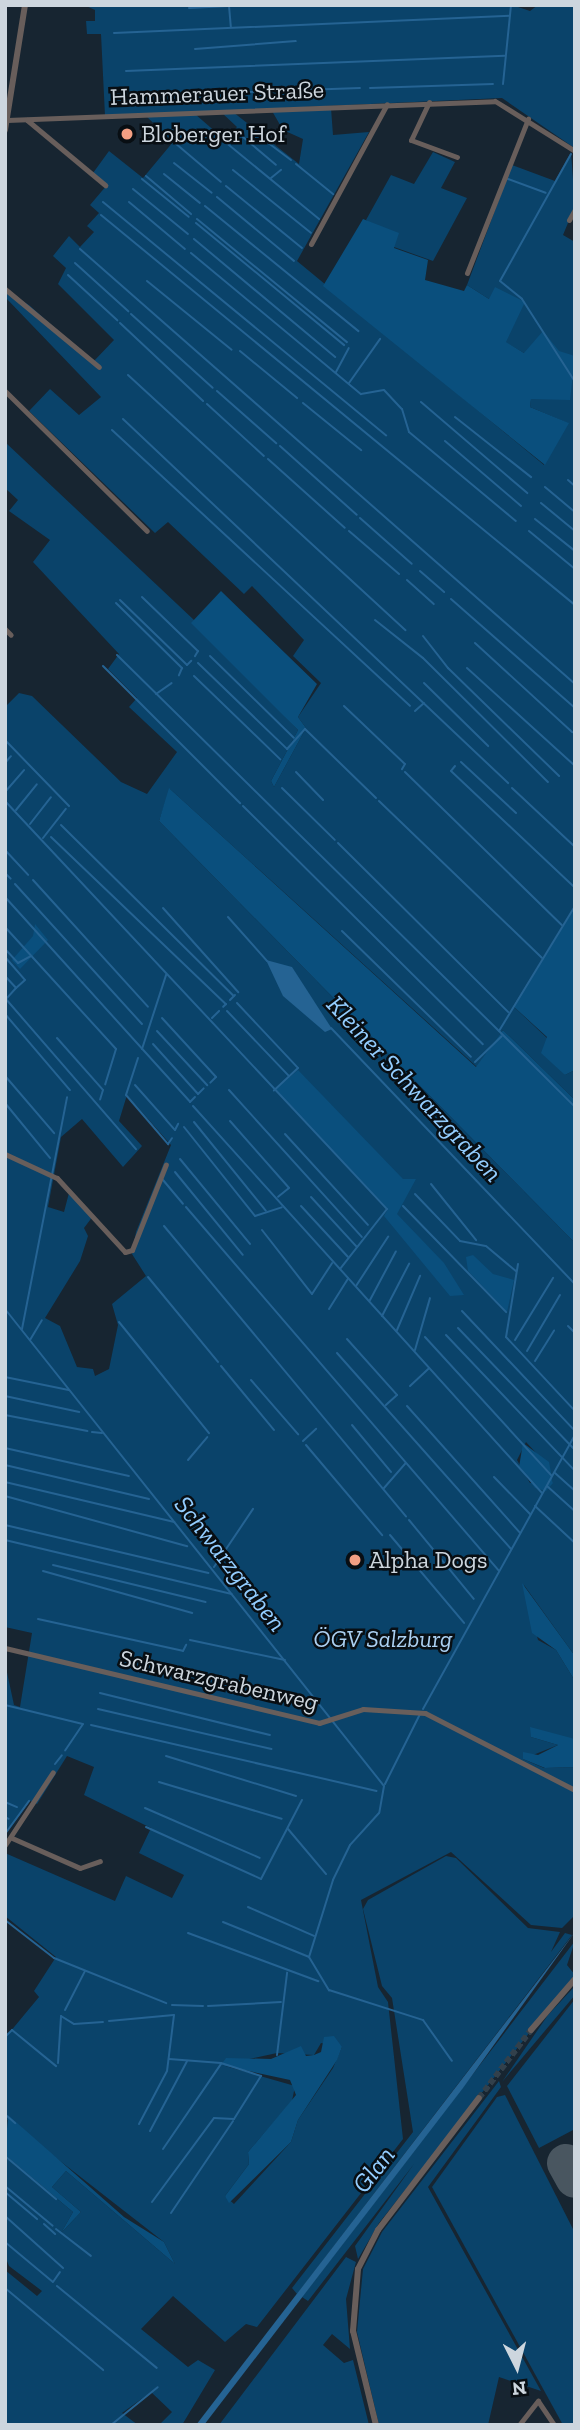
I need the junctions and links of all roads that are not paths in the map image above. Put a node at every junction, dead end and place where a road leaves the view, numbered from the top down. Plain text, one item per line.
1 (25, 5) edge
2 (5, 78) edge
3 (13, 83) junction
4 (429, 102) junction
5 (387, 104) junction
6 (528, 119) junction
7 (7, 120) edge
8 (27, 120) junction
9 (5, 130) edge
10 (575, 151) edge
11 (457, 157) dead end
12 (105, 185) dead end
13 (575, 209) edge
14 (569, 220) dead end
15 (311, 244) dead end
16 (467, 273) dead end
17 (5, 289) edge
18 (99, 367) dead end
19 (5, 391) edge
20 (147, 531) dead end
21 (5, 629) edge
22 (10, 635) dead end
23 (5, 1154) edge
24 (166, 1164) dead end
25 (5, 1648) edge
26 (53, 1772) dead end
27 (575, 1790) edge
28 (12, 1838) junction
29 (5, 1845) edge
30 (100, 1861) dead end
31 (575, 1979) edge
32 (531, 2030) tunnel mouth
33 (479, 2098) tunnel mouth
34 (376, 2425) edge
35 (519, 2425) edge
36 (554, 2425) edge

1 - 3 street
2 - 3 street
3 - 7 street
4 - 5 street, Hammerauer Straße
4 - 6 street, Hammerauer Straße
4 - 11 street
5 - 8 street, Hammerauer Straße
5 - 15 street
6 - 10 street, Hammerauer Straße
6 - 16 street
7 - 8 street, Hammerauer Straße
7 - 9 street
8 - 12 street
13 - 14 street
17 - 18 street
19 - 20 street
21 - 22 street
23 - 24 street
25 - 27 street, Schwarzgrabenweg
26 - 28 street
28 - 29 street
28 - 30 street
31 - 32 street
33 - 34 street
35 - 36 street

